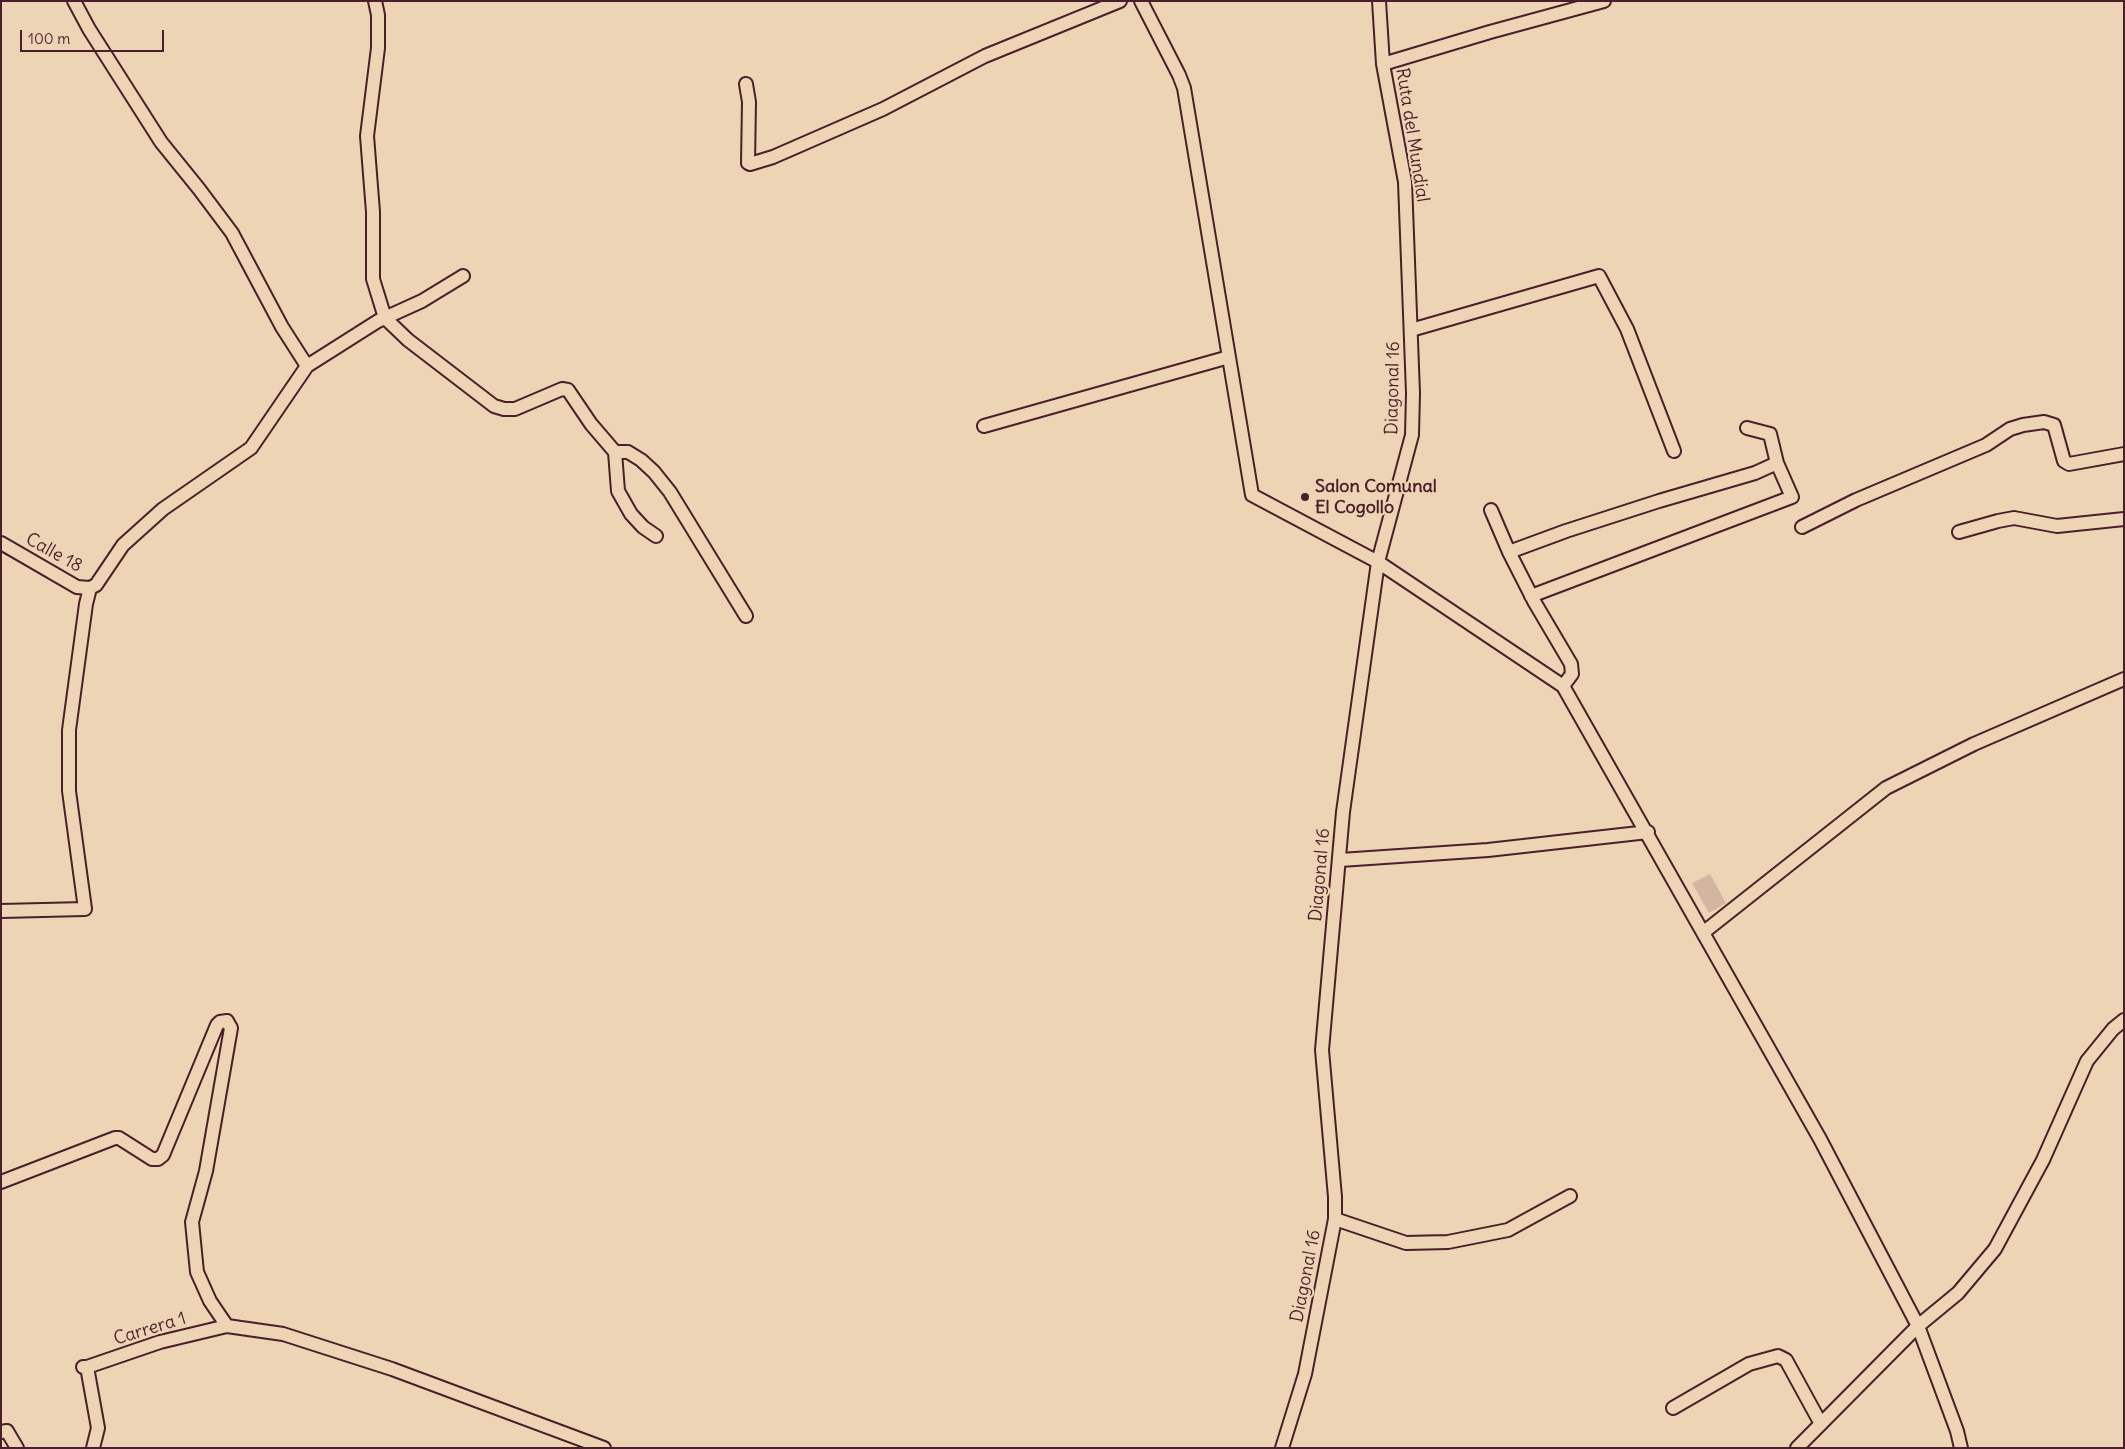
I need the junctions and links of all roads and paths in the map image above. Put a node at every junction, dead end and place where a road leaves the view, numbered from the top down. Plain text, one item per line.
1 (74, 1) edge
2 (375, 1) edge
3 (1120, 1) edge
4 (1140, 1) edge
5 (1379, 1) edge
6 (1604, 1) edge
7 (1383, 64) junction
8 (746, 84) dead end
9 (464, 276) dead end
10 (1410, 305) joint
11 (385, 318) junction
12 (1411, 330) junction
13 (1229, 357) junction
14 (307, 366) junction
15 (984, 426) dead end
16 (1747, 428) dead end
17 (1674, 451) dead end
18 (615, 452) junction
19 (2124, 454) edge
20 (1777, 463) junction
21 (1491, 510) dead end
22 (2124, 519) edge
23 (1802, 527) dead end
24 (1959, 532) dead end
25 (656, 536) dead end
26 (1, 543) edge
27 (1509, 552) junction
28 (1378, 562) junction
29 (90, 588) junction
30 (1531, 596) junction
31 (746, 616) dead end
32 (2124, 679) edge
33 (1563, 686) junction
34 (1648, 832) junction
35 (1340, 860) junction
36 (1, 911) edge
37 (1704, 932) junction
38 (2124, 1020) edge
39 (1, 1182) edge
40 (1570, 1196) dead end
41 (1335, 1219) junction
42 (227, 1326) junction
43 (1918, 1326) junction
44 (1673, 1408) dead end
45 (1821, 1424) junction
46 (4, 1431) edge
47 (1963, 1447) edge
48 (17, 1448) edge
49 (93, 1448) edge
50 (604, 1448) edge
51 (1282, 1448) edge
52 (1797, 1448) edge

1 - 14 street
2 - 11 street
3 - 8 street
4 - 13 street
5 - 7 street, Ruta del Mundial
6 - 7 street
7 - 10 street, Ruta del Mundial
9 - 11 street
10 - 12 street, Diagonal 16
11 - 14 street
11 - 18 street
12 - 17 street
12 - 28 street, Diagonal 16
13 - 15 street
13 - 28 street
14 - 29 street
16 - 20 street
18 - 25 street
18 - 31 street
19 - 23 street
20 - 27 street
20 - 30 street
21 - 27 street
22 - 24 street
26 - 29 street, Calle 18
27 - 30 street
28 - 33 street
28 - 35 street, Diagonal 16
29 - 36 street
30 - 33 street
32 - 37 street
33 - 34 street
34 - 35 street
34 - 37 street
35 - 41 street, Diagonal 16
37 - 43 street
38 - 43 street
39 - 42 street
40 - 41 street
41 - 51 street, Diagonal 16
42 - 49 street, Carrera 1
42 - 50 street
43 - 45 street
43 - 47 street
44 - 45 street
45 - 52 street
46 - 48 street

